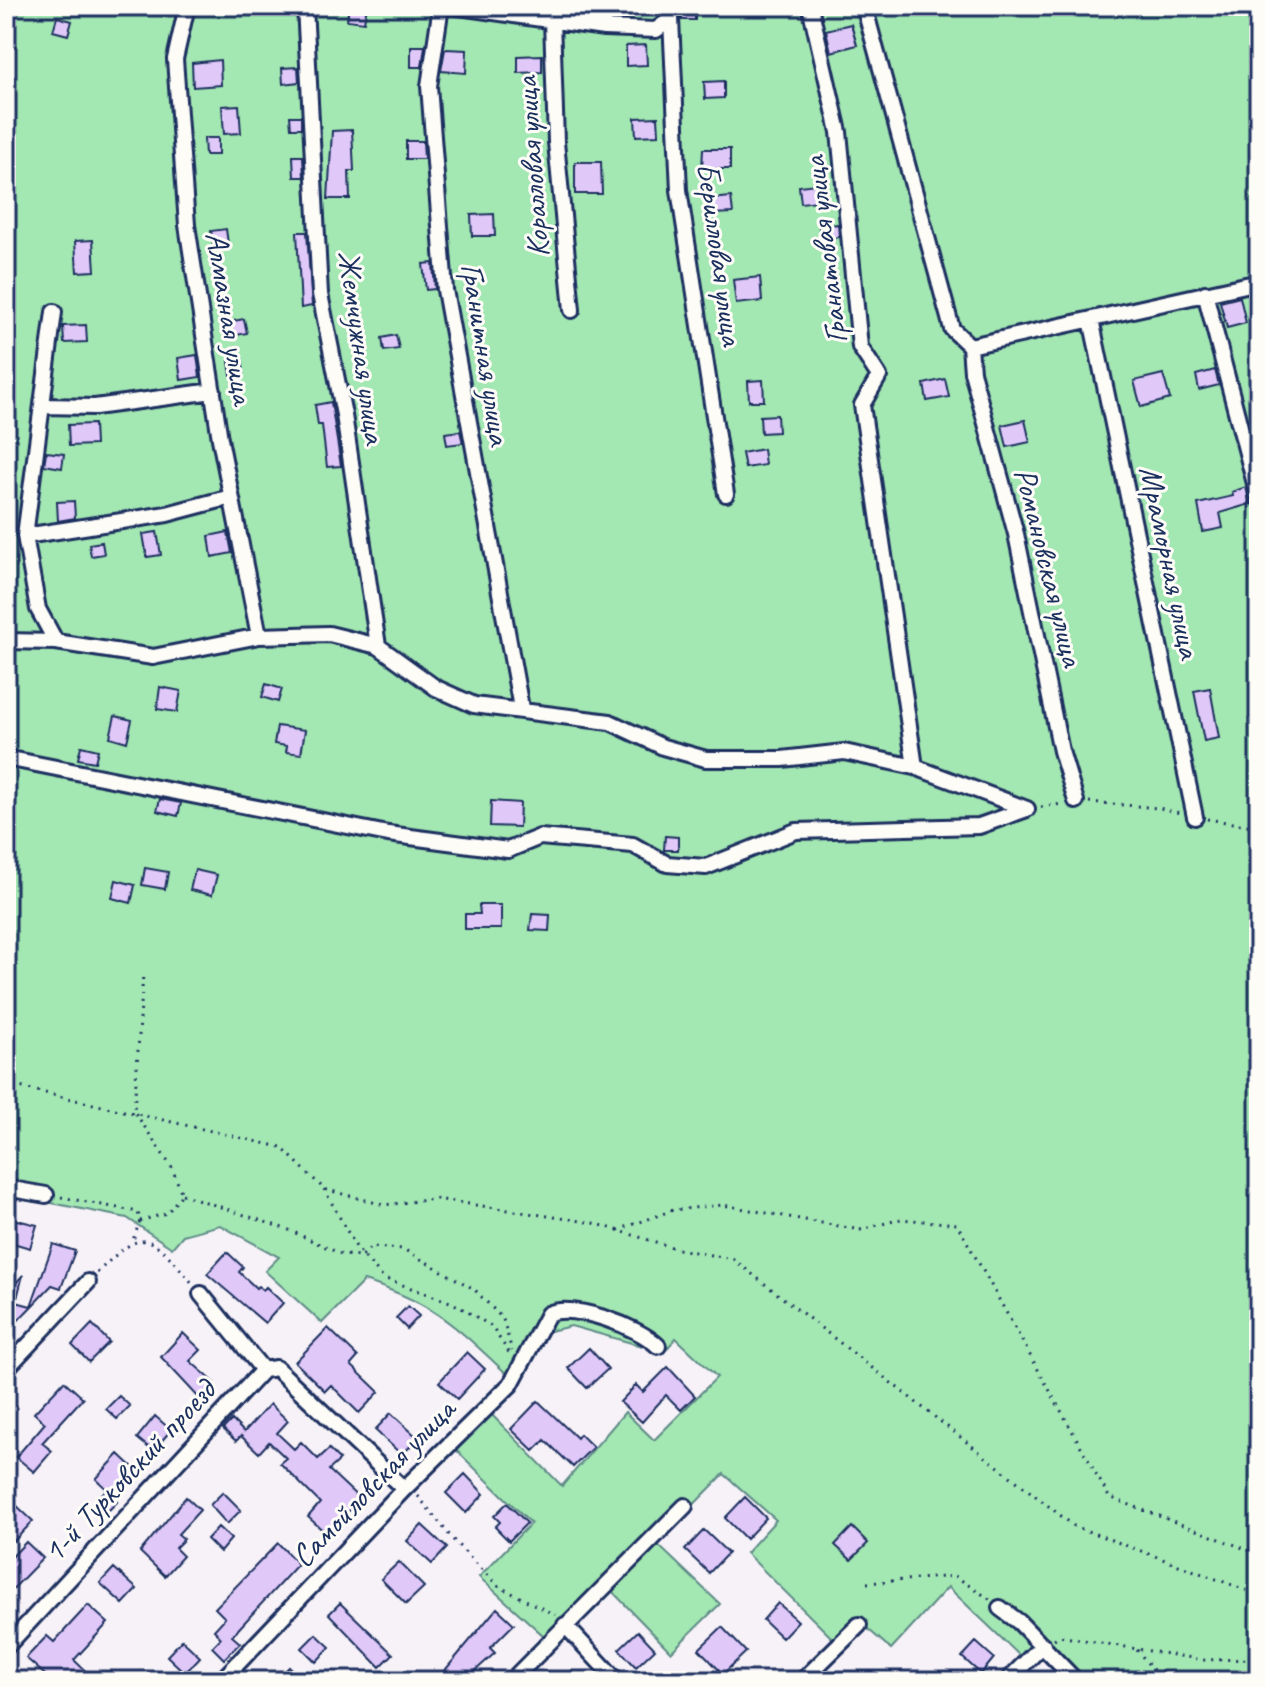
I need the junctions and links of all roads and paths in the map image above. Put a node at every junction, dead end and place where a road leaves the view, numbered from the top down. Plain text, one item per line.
1 (187, 6) edge
2 (305, 6) edge
3 (441, 6) edge
4 (601, 6) edge
5 (810, 6) edge
6 (864, 6) edge
7 (460, 7) edge
8 (672, 12) edge
9 (552, 20) junction
10 (604, 28) junction
11 (1259, 282) edge
12 (1205, 293) junction
13 (572, 310) dead end
14 (54, 312) dead end
15 (1091, 319) junction
16 (970, 346) junction
17 (213, 391) junction
18 (43, 406) junction
19 (726, 494) dead end
20 (231, 497) junction
21 (1259, 499) edge
22 (25, 536) junction
23 (259, 636) junction
24 (6, 641) edge
25 (56, 642) junction
26 (378, 646) junction
27 (521, 708) junction
28 (6, 758) edge
29 (915, 767) junction
30 (1076, 801) junction
31 (1027, 809) junction
32 (1195, 817) junction
33 (1259, 827) edge
34 (143, 974) dead end
35 (6, 1084) edge
36 (134, 1111) junction
37 (6, 1188) edge
38 (324, 1189) junction
39 (182, 1194) junction
40 (46, 1195) joint
41 (140, 1221) junction
42 (618, 1230) junction
43 (133, 1240) junction
44 (362, 1256) junction
45 (88, 1282) joint
46 (201, 1294) joint
47 (658, 1346) dead end
48 (6, 1369) edge
49 (263, 1370) junction
50 (404, 1489) junction
51 (685, 1506) dead end
52 (1259, 1554) edge
53 (867, 1583) dead end
54 (1259, 1595) edge
55 (1000, 1608) joint
56 (565, 1625) junction
57 (859, 1625) dead end
58 (1043, 1645) junction
59 (6, 1647) edge
60 (1136, 1649) junction
61 (1259, 1659) edge
62 (221, 1681) edge
63 (511, 1681) edge
64 (617, 1681) edge
65 (802, 1681) edge
66 (1007, 1681) edge
67 (1076, 1681) edge
68 (1162, 1681) edge

1 - 17 street, Алмазная улица
2 - 26 street, Жемчужная улица
3 - 27 street, Гранитная улица
4 - 10 street
5 - 29 street, Гранатовая улица
6 - 16 street
7 - 9 street
8 - 10 street
8 - 19 street, Берилловая улица
9 - 10 street
9 - 13 street, Коралловая улица
11 - 12 street
12 - 15 street
12 - 21 street
14 - 18 street
15 - 16 street
15 - 32 street, Мраморная улица
16 - 30 street, Романовская улица
17 - 18 street
17 - 20 street, Алмазная улица
18 - 22 street
20 - 22 street
20 - 23 street, Алмазная улица
22 - 25 street
23 - 25 street
23 - 26 street
24 - 25 street
26 - 27 street
27 - 29 street
28 - 31 street
29 - 31 street
30 - 31 path
30 - 32 path
32 - 33 path
34 - 36 path
35 - 36 path
36 - 38 path
36 - 39 path
37 - 40 street
38 - 42 path
38 - 44 path
39 - 41 path
39 - 44 path
40 - 41 path
41 - 43 path
42 - 52 path
42 - 54 path
43 - 45 path
43 - 46 path
44 - 44 path
45 - 48 street
46 - 49 street
47 - 50 street, Самойловская улица
49 - 50 street
49 - 59 street, 1-й Турковский проезд
50 - 56 path
50 - 62 street, Самойловская улица
51 - 56 street
53 - 55 path
55 - 58 street
56 - 63 street
56 - 64 street
57 - 65 street
58 - 60 path
58 - 66 street
58 - 67 street
60 - 61 path
60 - 68 path

